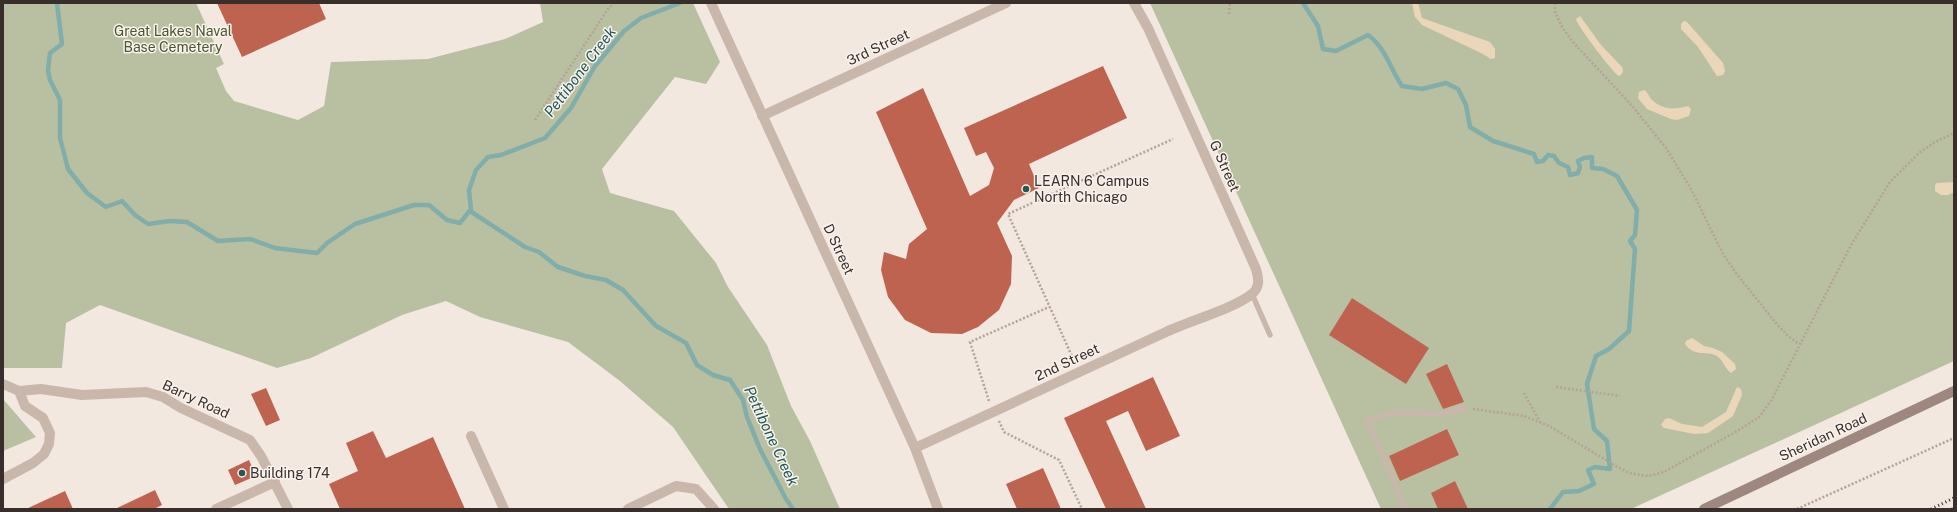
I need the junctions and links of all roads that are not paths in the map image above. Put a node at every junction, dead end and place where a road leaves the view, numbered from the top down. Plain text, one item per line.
1 (711, 3) edge
2 (1006, 3) edge
3 (1134, 3) edge
4 (762, 116) junction
5 (1252, 294) junction
6 (1270, 335) dead end
7 (3, 384) edge
8 (18, 391) junction
9 (1954, 391) edge
10 (1464, 408) road end
11 (471, 436) dead end
12 (915, 448) junction
13 (3, 479) edge
14 (275, 482) junction
15 (216, 509) edge
16 (288, 509) edge
17 (504, 509) edge
18 (628, 509) edge
19 (714, 509) edge
20 (938, 509) edge
21 (1404, 509) edge
22 (1704, 509) edge

1 - 4 street, D Street
2 - 4 street, 3rd Street
3 - 5 street, G Street
4 - 12 street, D Street
5 - 6 lane
5 - 12 street, 2nd Street
7 - 8 street, Barry Road
8 - 13 street
8 - 14 street, Barry Road
9 - 22 main road, Sheridan Road
10 - 21 lane
11 - 17 street
12 - 20 street, D Street
14 - 15 street
14 - 16 street, Barry Road
18 - 19 street

